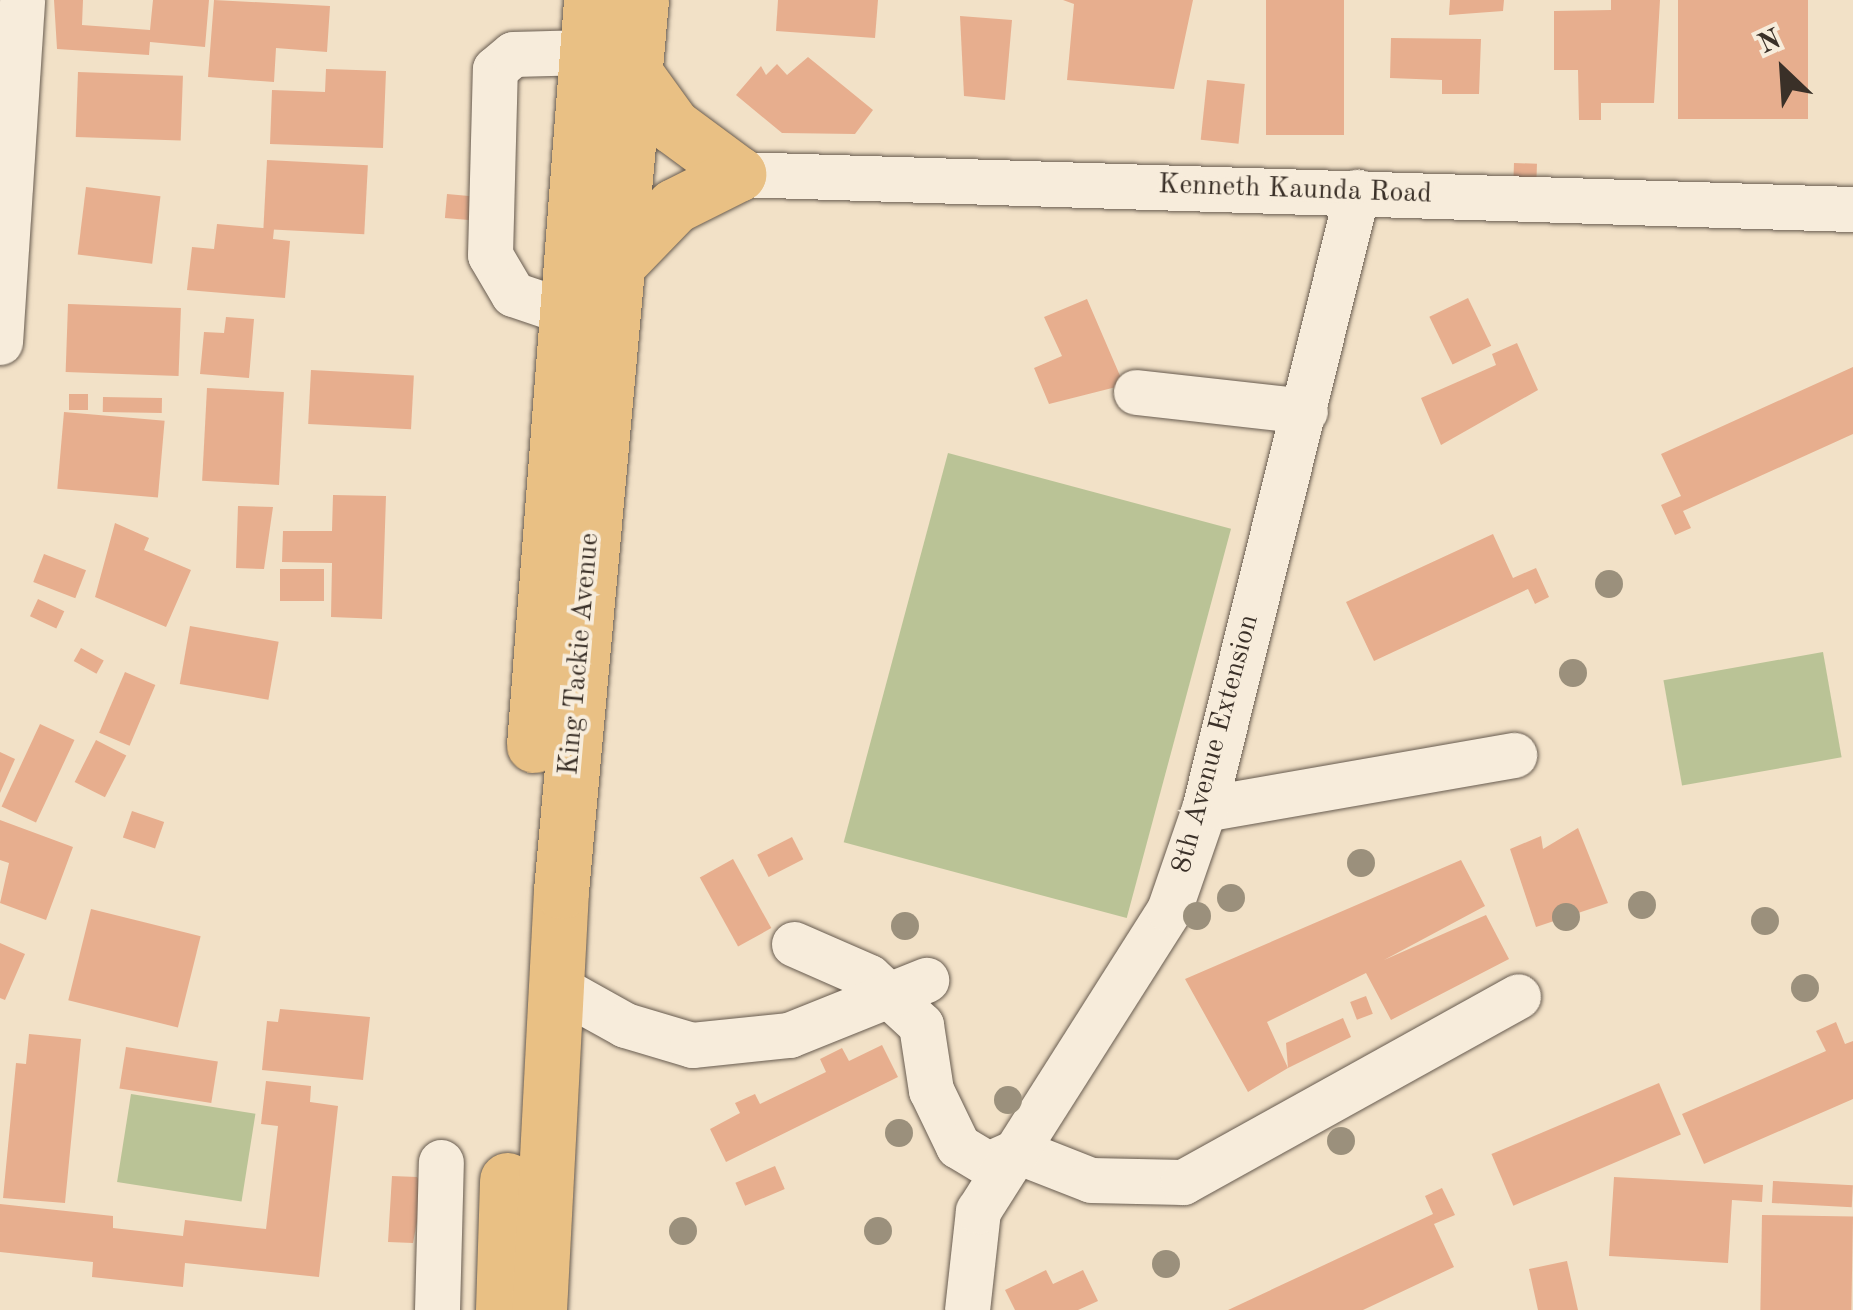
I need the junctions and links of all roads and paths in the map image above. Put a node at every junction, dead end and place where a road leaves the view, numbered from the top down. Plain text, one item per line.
1 (22, 0) edge
2 (641, 0) edge
3 (604, 41) edge
4 (738, 174) junction
5 (1357, 192) junction
6 (1853, 208) edge
7 (614, 268) junction
8 (566, 312) junction
9 (0, 342) edge
10 (1136, 392) dead end
11 (1305, 411) junction
12 (1514, 755) dead end
13 (1204, 809) junction
14 (794, 944) dead end
15 (555, 986) junction
16 (909, 987) junction
17 (1518, 996) dead end
18 (1017, 1151) junction
19 (441, 1162) dead end
20 (437, 1310) edge
21 (503, 1310) edge
22 (539, 1310) edge
23 (967, 1310) edge

1 - 9 street
2 - 3 main road, King Tackie Avenue
3 - 4 main road
3 - 7 main road, King Tackie Avenue
3 - 8 main road, King Tackie Avenue
3 - 8 street
4 - 5 street, Kenneth Kaunda Road
4 - 7 main road
5 - 6 street, Kenneth Kaunda Road
5 - 11 street, 8th Avenue Extension
7 - 15 main road, King Tackie Avenue
8 - 21 main road, King Tackie Avenue
10 - 11 street
11 - 13 street, 8th Avenue Extension
12 - 13 street
13 - 18 street, 8th Avenue Extension
14 - 16 street
15 - 16 street
15 - 22 main road, King Tackie Avenue
16 - 18 street
17 - 18 street
18 - 23 street, 8th Avenue Extension
19 - 20 street

